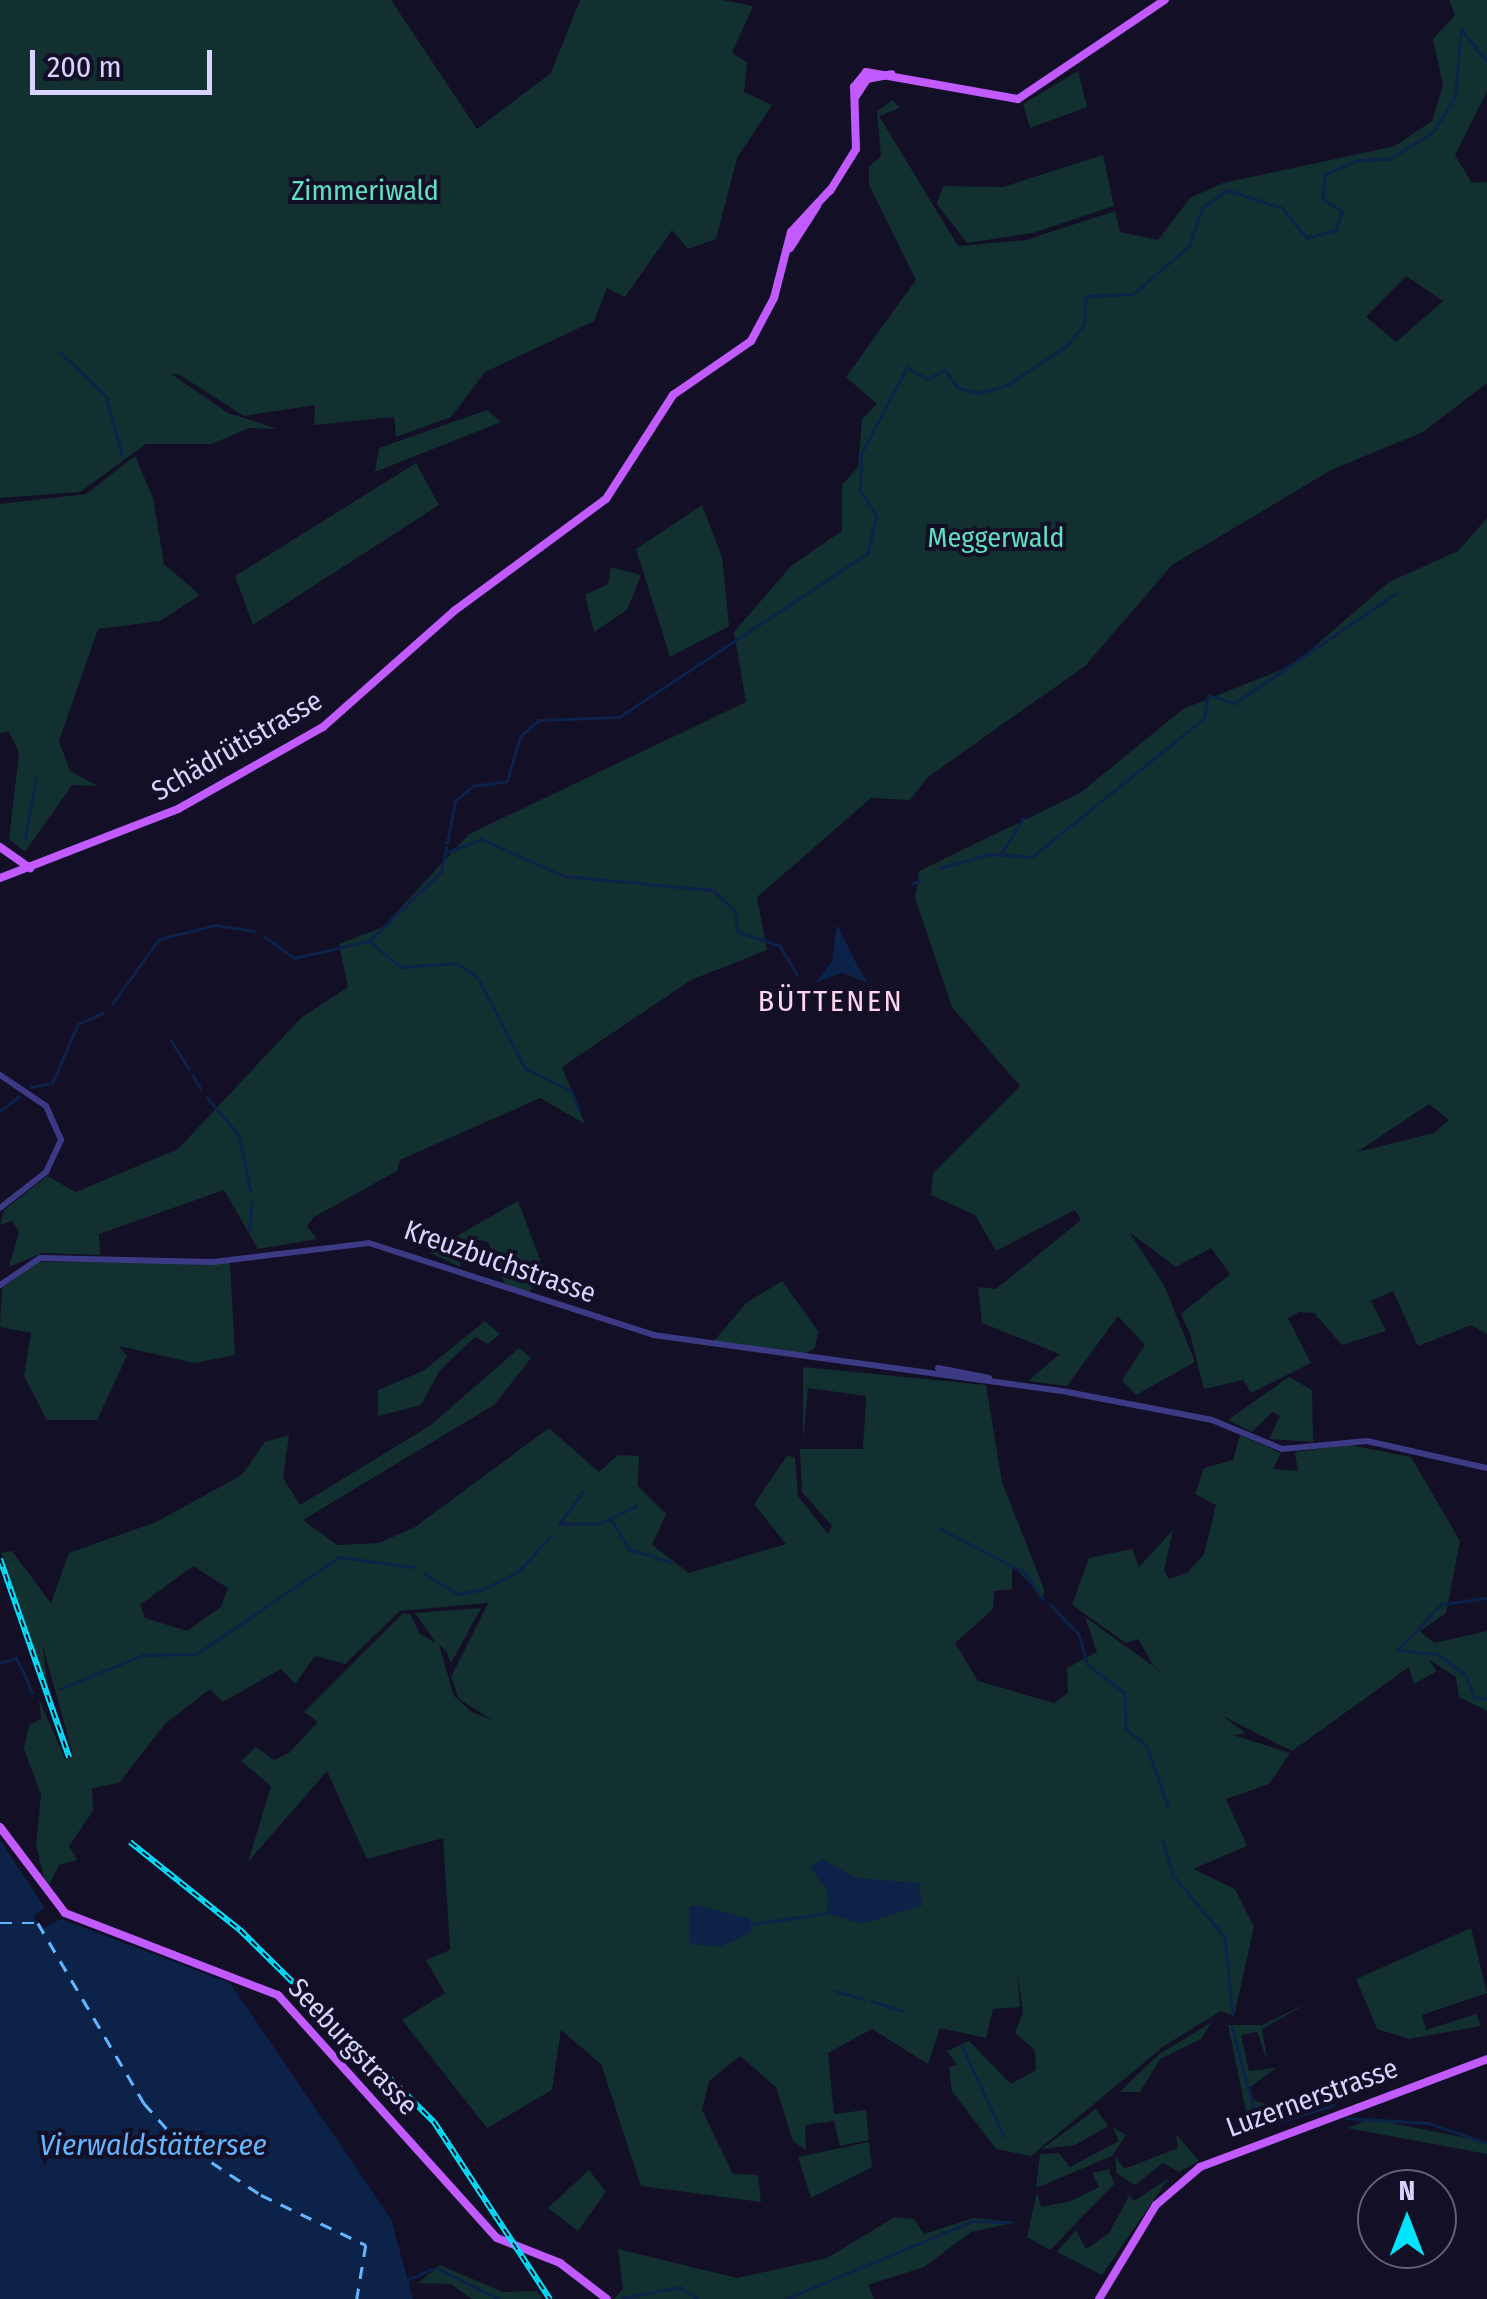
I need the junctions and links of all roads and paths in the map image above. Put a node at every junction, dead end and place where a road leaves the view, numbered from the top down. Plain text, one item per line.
1 (1165, 0) edge
2 (0, 846) edge
3 (11, 850) junction
4 (30, 868) junction
5 (18, 872) junction
6 (0, 878) edge
7 (0, 1074) edge
8 (0, 1208) edge
9 (0, 1285) edge
10 (1487, 1468) edge
11 (0, 1827) edge
12 (1487, 2059) edge
13 (606, 2299) edge
14 (1099, 2299) edge

1 - 4 main road, Schädrütistrasse
2 - 3 main road
3 - 4 main road
3 - 5 main road
4 - 5 main road, Schädrütistrasse
5 - 6 main road, Schädrütistrasse
7 - 8 street
9 - 10 street, Kreuzbuchstrasse
11 - 13 main road, Seeburgstrasse
12 - 14 main road, Luzernerstrasse

